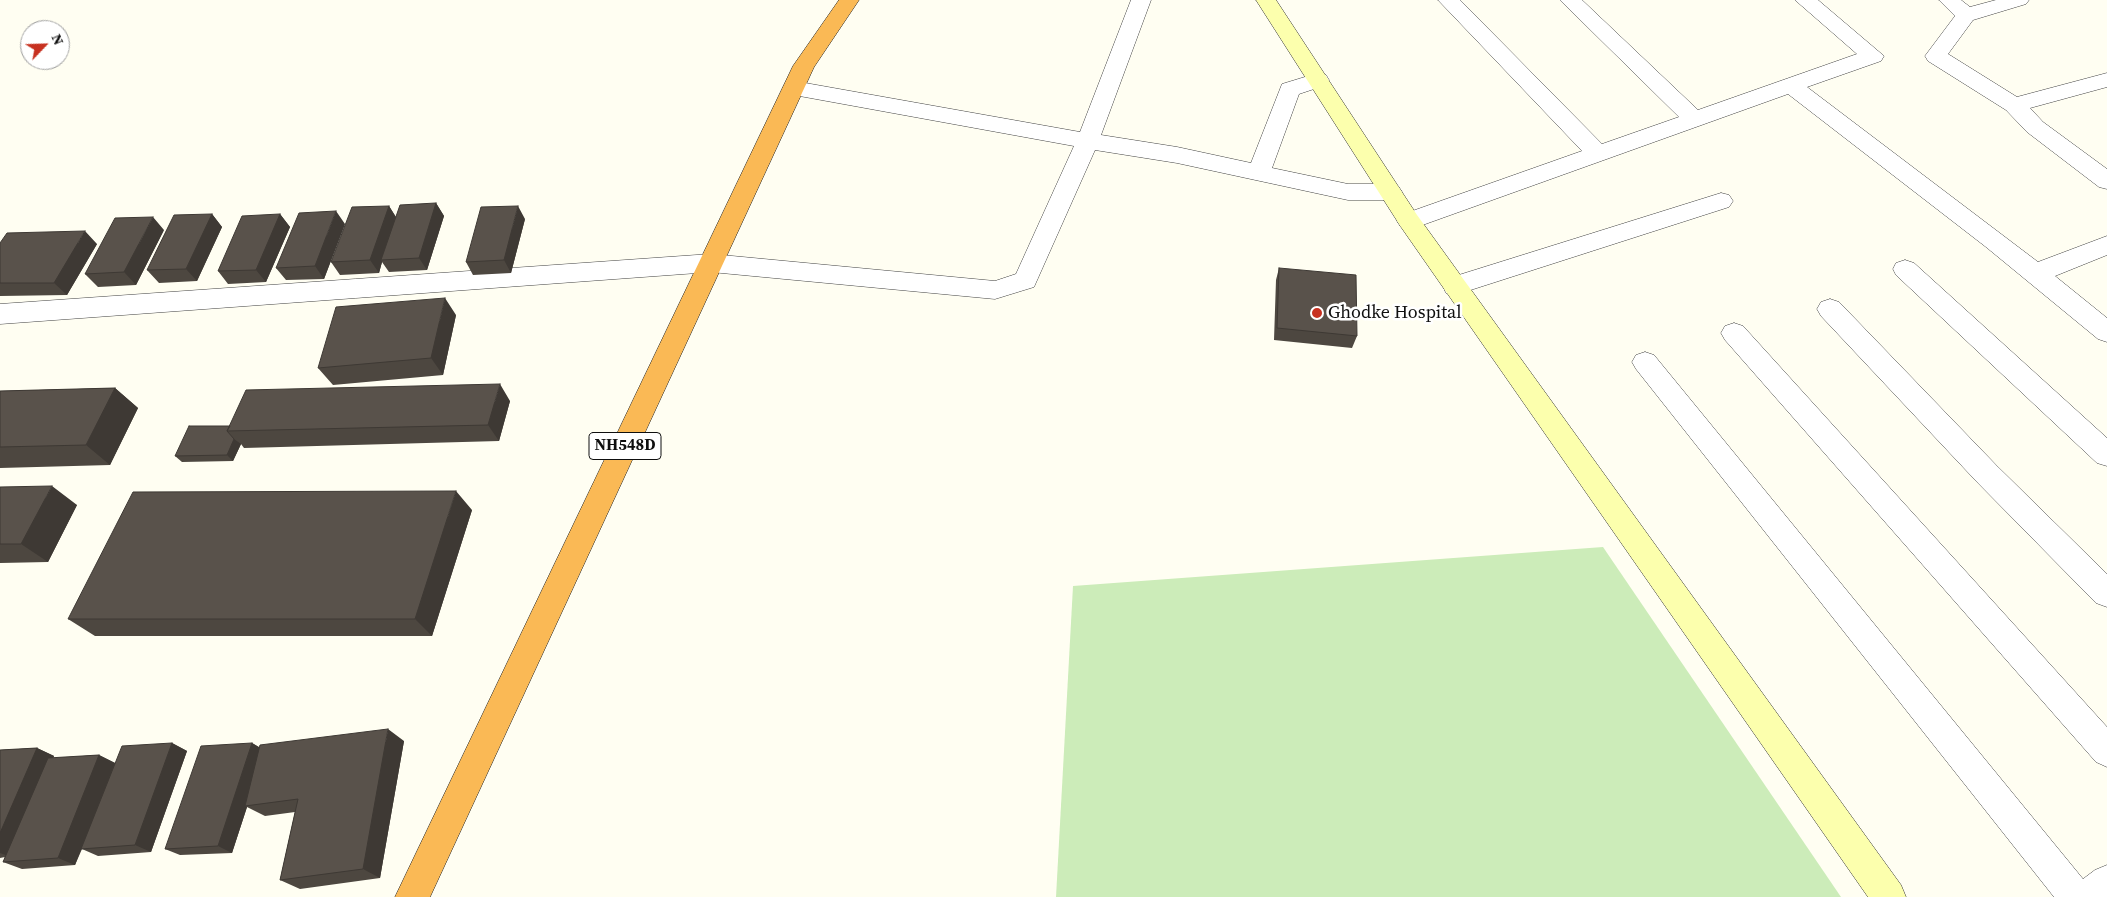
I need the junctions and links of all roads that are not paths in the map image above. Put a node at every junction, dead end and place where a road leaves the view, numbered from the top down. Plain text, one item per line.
1 (849, 0) edge
2 (1141, 0) edge
3 (1266, 0) edge
4 (1448, 0) edge
5 (1805, 0) edge
6 (1949, 0) edge
7 (2019, 0) edge
8 (1577, 2) edge
9 (1966, 15) junction
10 (1318, 80) junction
11 (2107, 80) edge
12 (1790, 85) junction
13 (794, 88) junction
14 (2014, 105) junction
15 (1694, 119) junction
16 (1088, 141) junction
17 (1598, 154) junction
18 (1259, 172) junction
19 (2107, 181) edge
20 (1390, 192) junction
21 (1721, 201) dead end
22 (1409, 221) junction
23 (2107, 245) edge
24 (711, 263) junction
25 (1905, 269) dead end
26 (2036, 273) junction
27 (1455, 286) junction
28 (1830, 309) dead end
29 (0, 314) edge
30 (2107, 332) edge
31 (1734, 333) dead end
32 (1645, 362) dead end
33 (2107, 455) edge
34 (2107, 594) edge
35 (2107, 750) edge
36 (2107, 882) edge
37 (412, 897) edge
38 (1889, 897) edge
39 (2076, 897) edge
40 (2088, 897) edge

1 - 13 highway, NH548D
2 - 16 street
3 - 10 street
4 - 17 street
5 - 12 street
6 - 9 street
7 - 9 street
8 - 15 street
9 - 14 street
10 - 18 street
10 - 20 street
11 - 14 street
12 - 15 street
12 - 26 street
13 - 16 street
13 - 24 highway, NH548D
14 - 19 street
15 - 17 street
16 - 18 street
16 - 24 street
17 - 22 street
18 - 20 street
20 - 22 street
21 - 27 street
22 - 27 street
23 - 26 street
24 - 29 street
24 - 37 highway, NH548D
25 - 33 street
26 - 30 street
27 - 38 street
28 - 34 street
31 - 35 street
32 - 39 street
36 - 40 street

